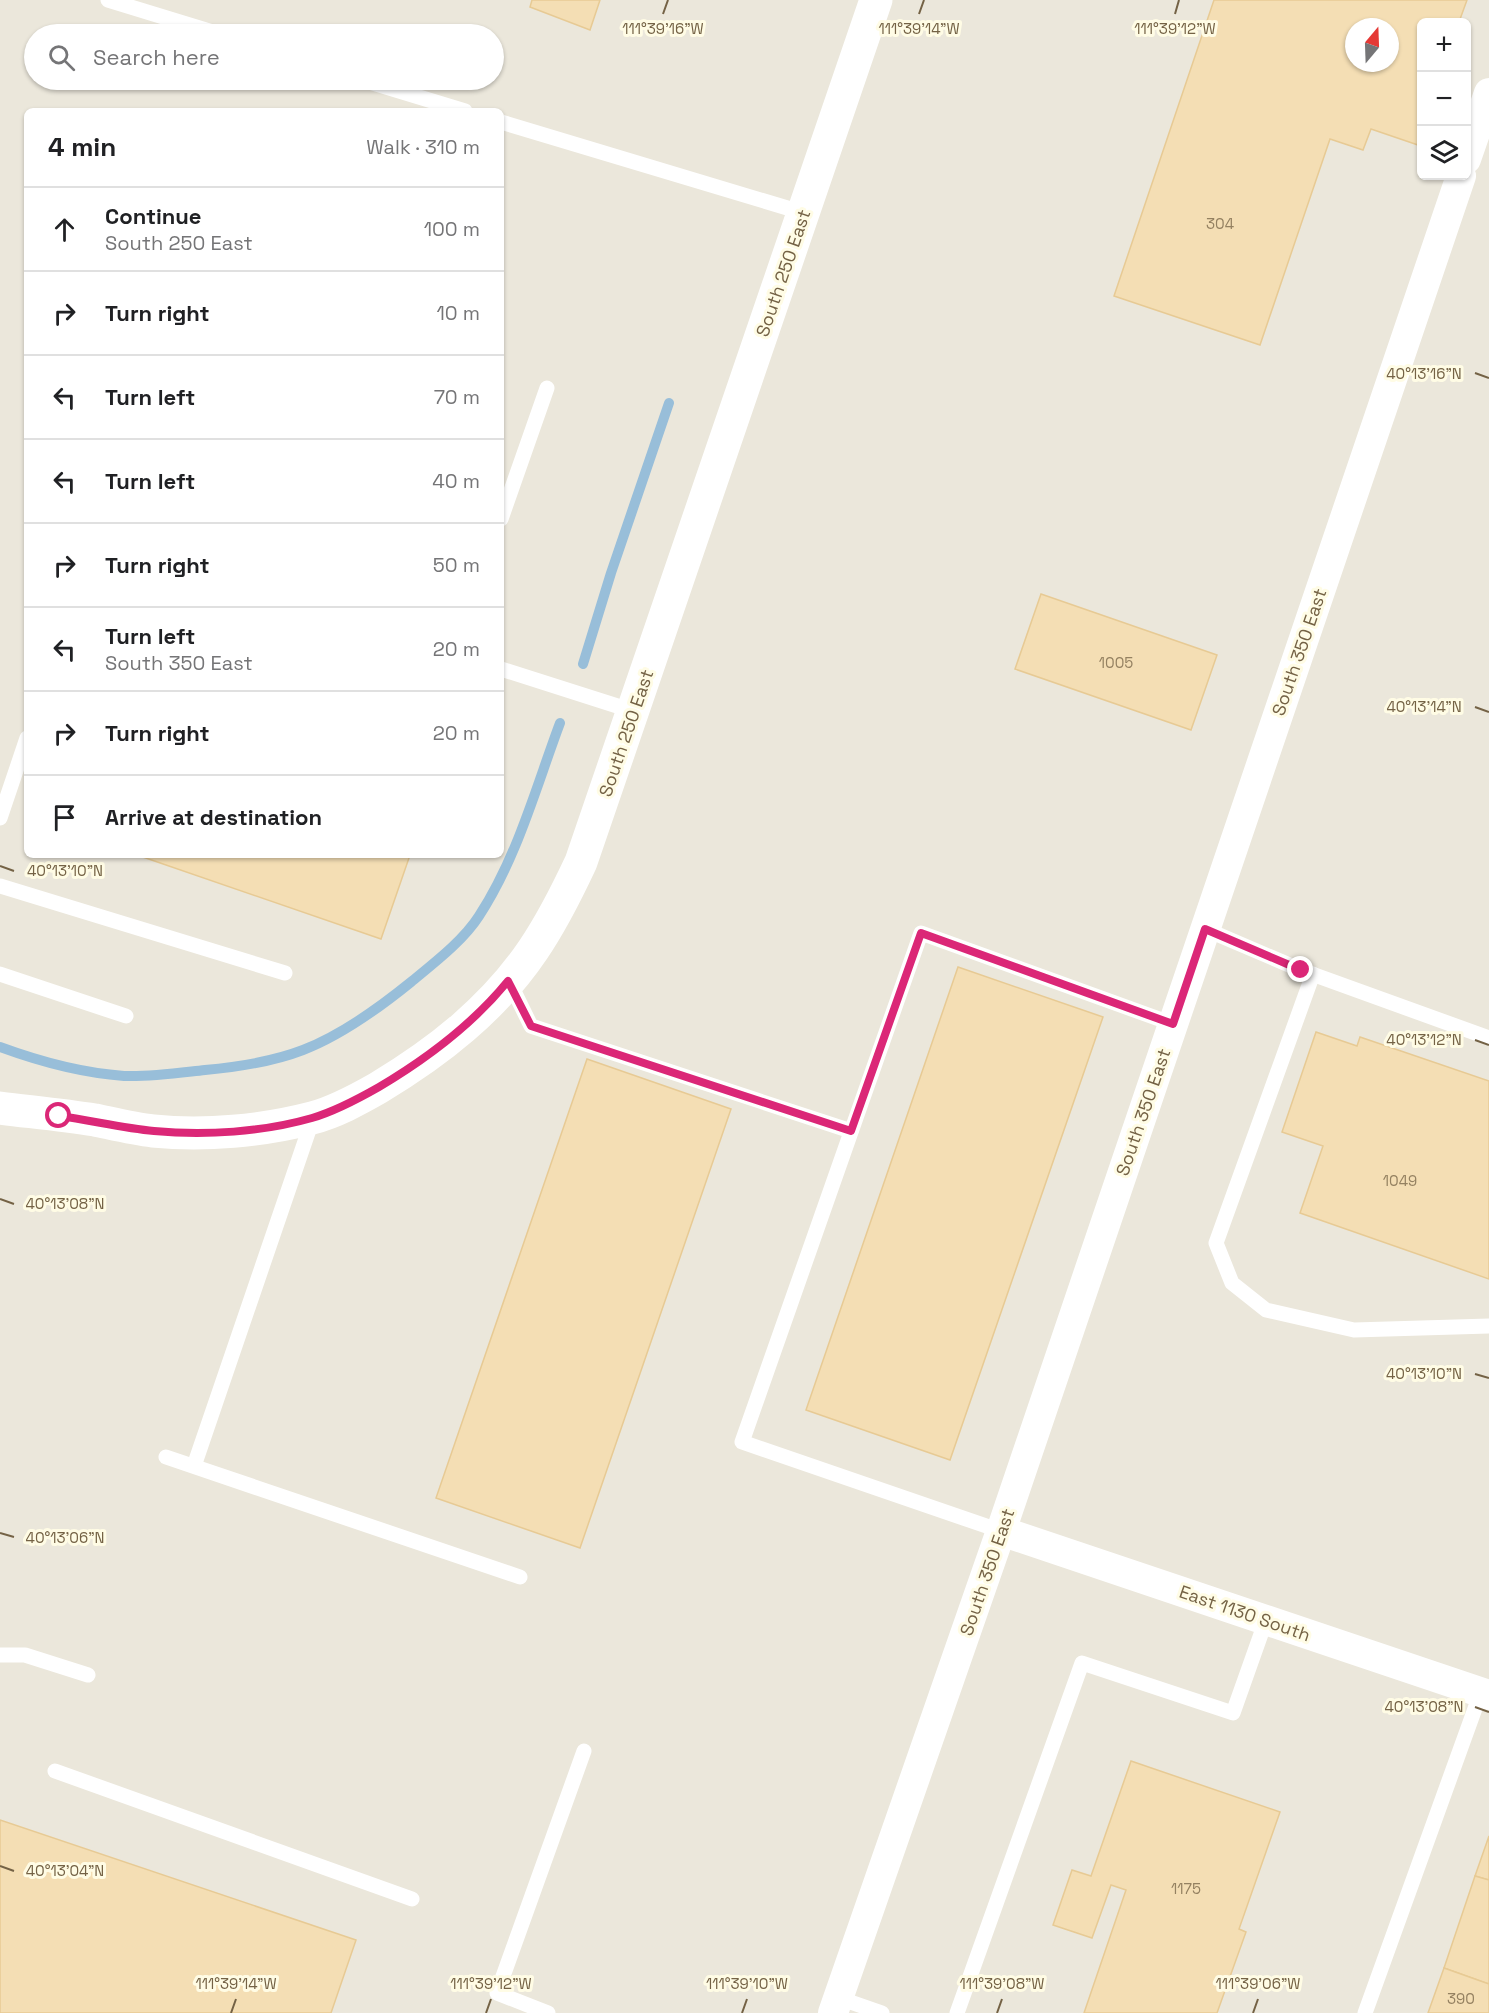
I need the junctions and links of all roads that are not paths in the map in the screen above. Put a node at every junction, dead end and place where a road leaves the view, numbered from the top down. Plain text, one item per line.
1 (108, 0) edge
2 (876, 0) edge
3 (186, 24) edge
4 (396, 90) edge
5 (1489, 93) edge
6 (455, 108) edge
7 (504, 123) edge
8 (1471, 147) edge
9 (1460, 180) edge
10 (804, 213) junction
11 (547, 388) dead end
12 (504, 510) edge
13 (504, 670) edge
14 (633, 711) junction
15 (24, 743) edge
16 (7, 774) edge
17 (0, 818) edge
18 (0, 886) edge
19 (1205, 929) junction
20 (285, 973) dead end
21 (0, 974) edge
22 (1313, 974) junction
23 (508, 981) junction
24 (126, 1016) dead end
25 (1173, 1024) junction
26 (1489, 1038) edge
27 (0, 1108) edge
28 (313, 1118) junction
29 (851, 1131) junction
30 (1489, 1326) edge
31 (166, 1457) dead end
32 (194, 1466) junction
33 (1001, 1531) junction
34 (520, 1577) dead end
35 (1266, 1620) junction
36 (0, 1655) edge
37 (88, 1675) dead end
38 (1485, 1694) edge
39 (584, 1750) dead end
40 (55, 1771) dead end
41 (412, 1899) dead end
42 (836, 2005) edge
43 (548, 2013) edge
44 (882, 2013) edge
45 (957, 2013) edge
46 (1365, 2013) edge

1 - 3 lane
2 - 10 street, South 250 East
4 - 6 lane
5 - 8 street
7 - 10 lane
9 - 19 street, South 350 East
10 - 14 street, South 250 East
11 - 12 lane
13 - 14 lane
14 - 23 street, South 250 East
15 - 16 lane
16 - 17 lane
18 - 20 lane
19 - 22 lane
19 - 25 street, South 350 East
21 - 24 lane
22 - 26 lane
22 - 30 lane
23 - 28 street, South 250 East
23 - 29 lane
25 - 29 lane
25 - 33 street, South 350 East
27 - 28 street, South 250 East
28 - 32 lane
29 - 33 lane
31 - 32 lane
32 - 34 lane
33 - 35 street, East 1130 South
33 - 42 street, South 350 East
35 - 38 street, East 1130 South
35 - 45 lane
36 - 37 lane
38 - 46 lane
39 - 43 lane
40 - 41 lane
42 - 44 lane

